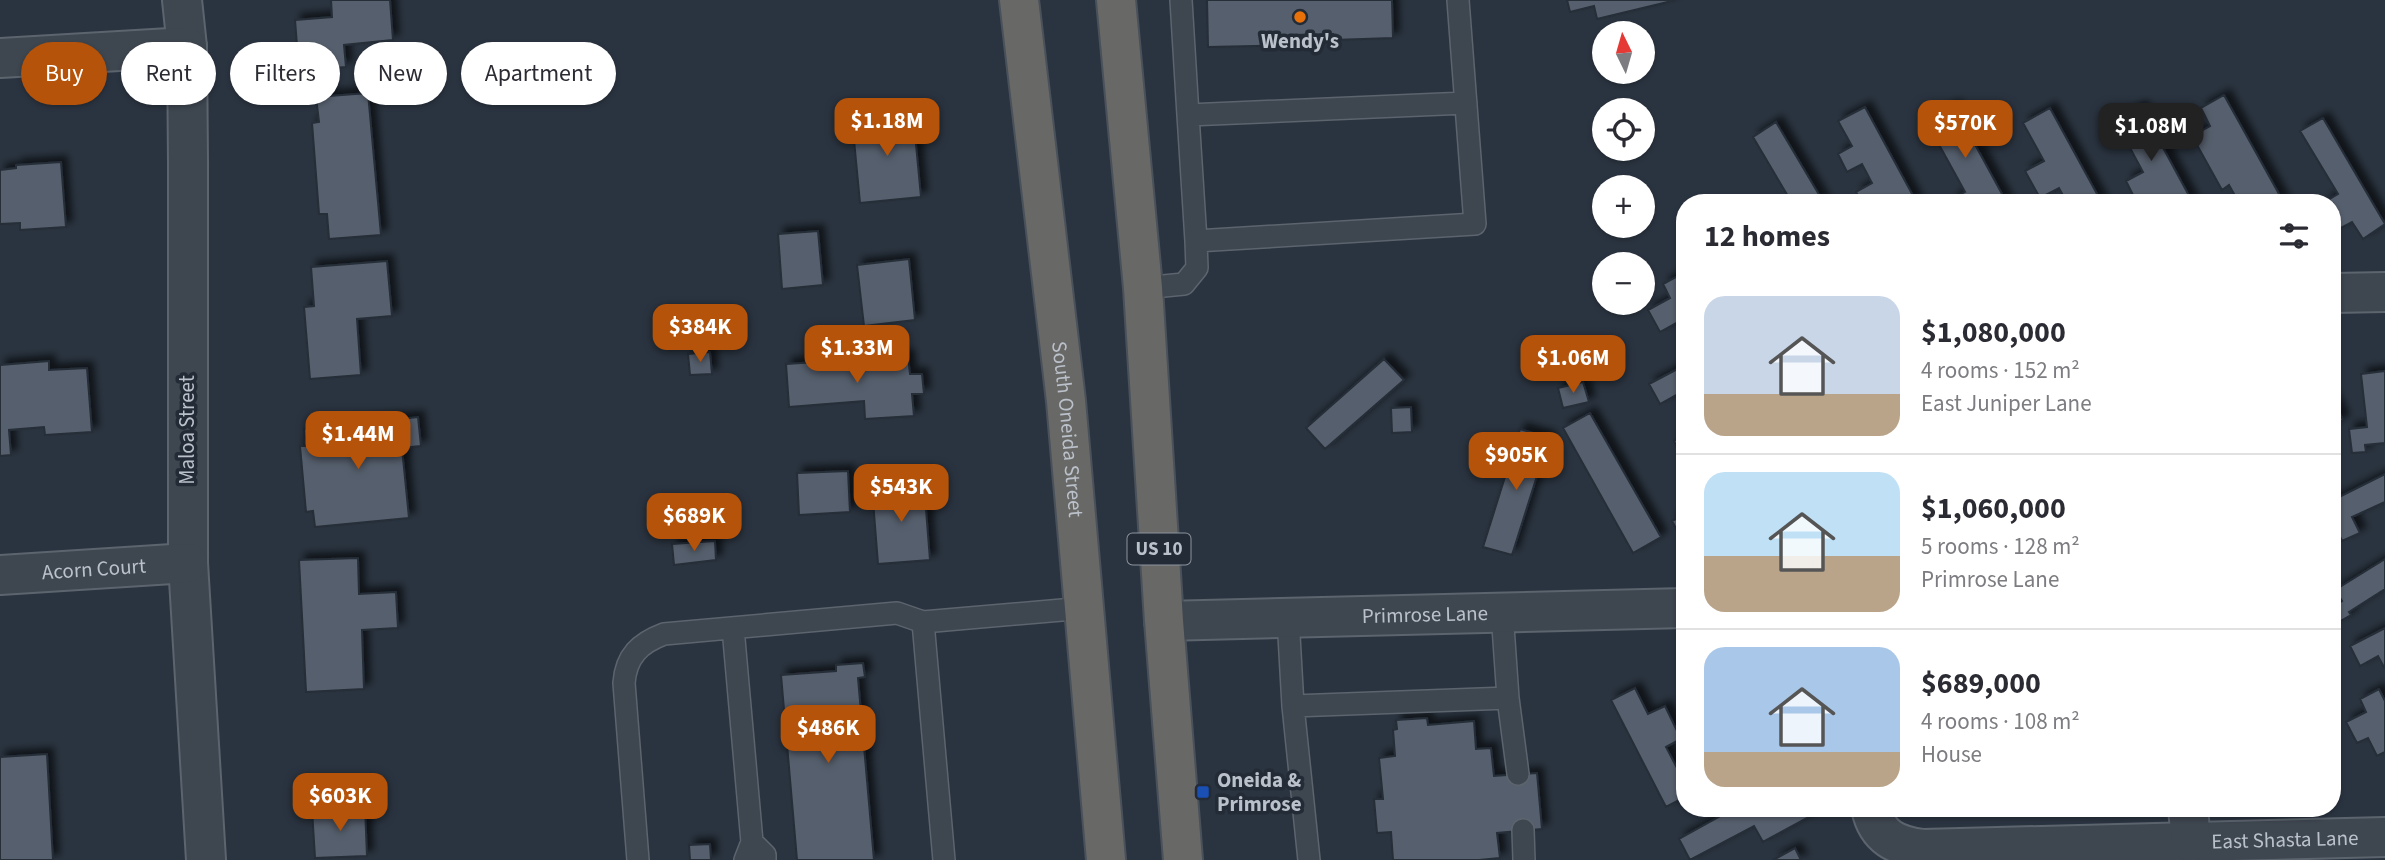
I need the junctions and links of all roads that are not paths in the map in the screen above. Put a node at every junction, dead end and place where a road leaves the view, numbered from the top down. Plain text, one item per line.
1 (182, 0) edge
2 (1019, 0) edge
3 (1116, 0) edge
4 (1181, 0) edge
5 (1458, 0) edge
6 (186, 42) edge
7 (121, 51) edge
8 (0, 58) edge
9 (1466, 103) junction
10 (187, 105) edge
11 (1188, 115) junction
12 (1196, 241) junction
13 (1143, 288) junction
14 (2385, 292) edge
15 (2341, 293) edge
16 (188, 563) junction
17 (0, 575) edge
18 (1085, 608) junction
19 (1676, 608) edge
20 (1502, 612) junction
21 (1288, 618) junction
22 (1164, 621) junction
23 (923, 622) junction
24 (733, 628) junction
25 (1508, 698) junction
26 (1293, 706) junction
27 (1518, 774) dead end
28 (1875, 817) edge
29 (2190, 825) edge
30 (1522, 830) dead end
31 (2385, 837) edge
32 (749, 851) edge
33 (206, 860) edge
34 (638, 860) edge
35 (765, 860) edge
36 (944, 860) edge
37 (1106, 860) edge
38 (1183, 860) edge
39 (1308, 860) edge
40 (1524, 860) edge

1 - 6 street, Maloa Street
2 - 18 highway, South Oneida Street
3 - 13 highway, US 10
4 - 11 lane
5 - 9 lane
7 - 8 street
9 - 11 lane
9 - 12 lane
10 - 16 street, Maloa Street
11 - 12 lane
12 - 13 lane
13 - 22 highway, US 10
14 - 15 street
16 - 17 street, Acorn Court
16 - 33 street, Maloa Street
18 - 23 lane
18 - 37 highway, South Oneida Street
19 - 20 street, Primrose Lane
20 - 21 street, Primrose Lane
20 - 25 lane
21 - 22 street, Primrose Lane
21 - 26 lane
22 - 38 highway, US 10
23 - 24 lane
23 - 36 lane
24 - 32 lane
24 - 34 lane
25 - 26 lane
25 - 27 lane
26 - 39 lane
28 - 29 street, East Shasta Lane
29 - 31 street, East Shasta Lane
30 - 40 lane
32 - 35 lane

